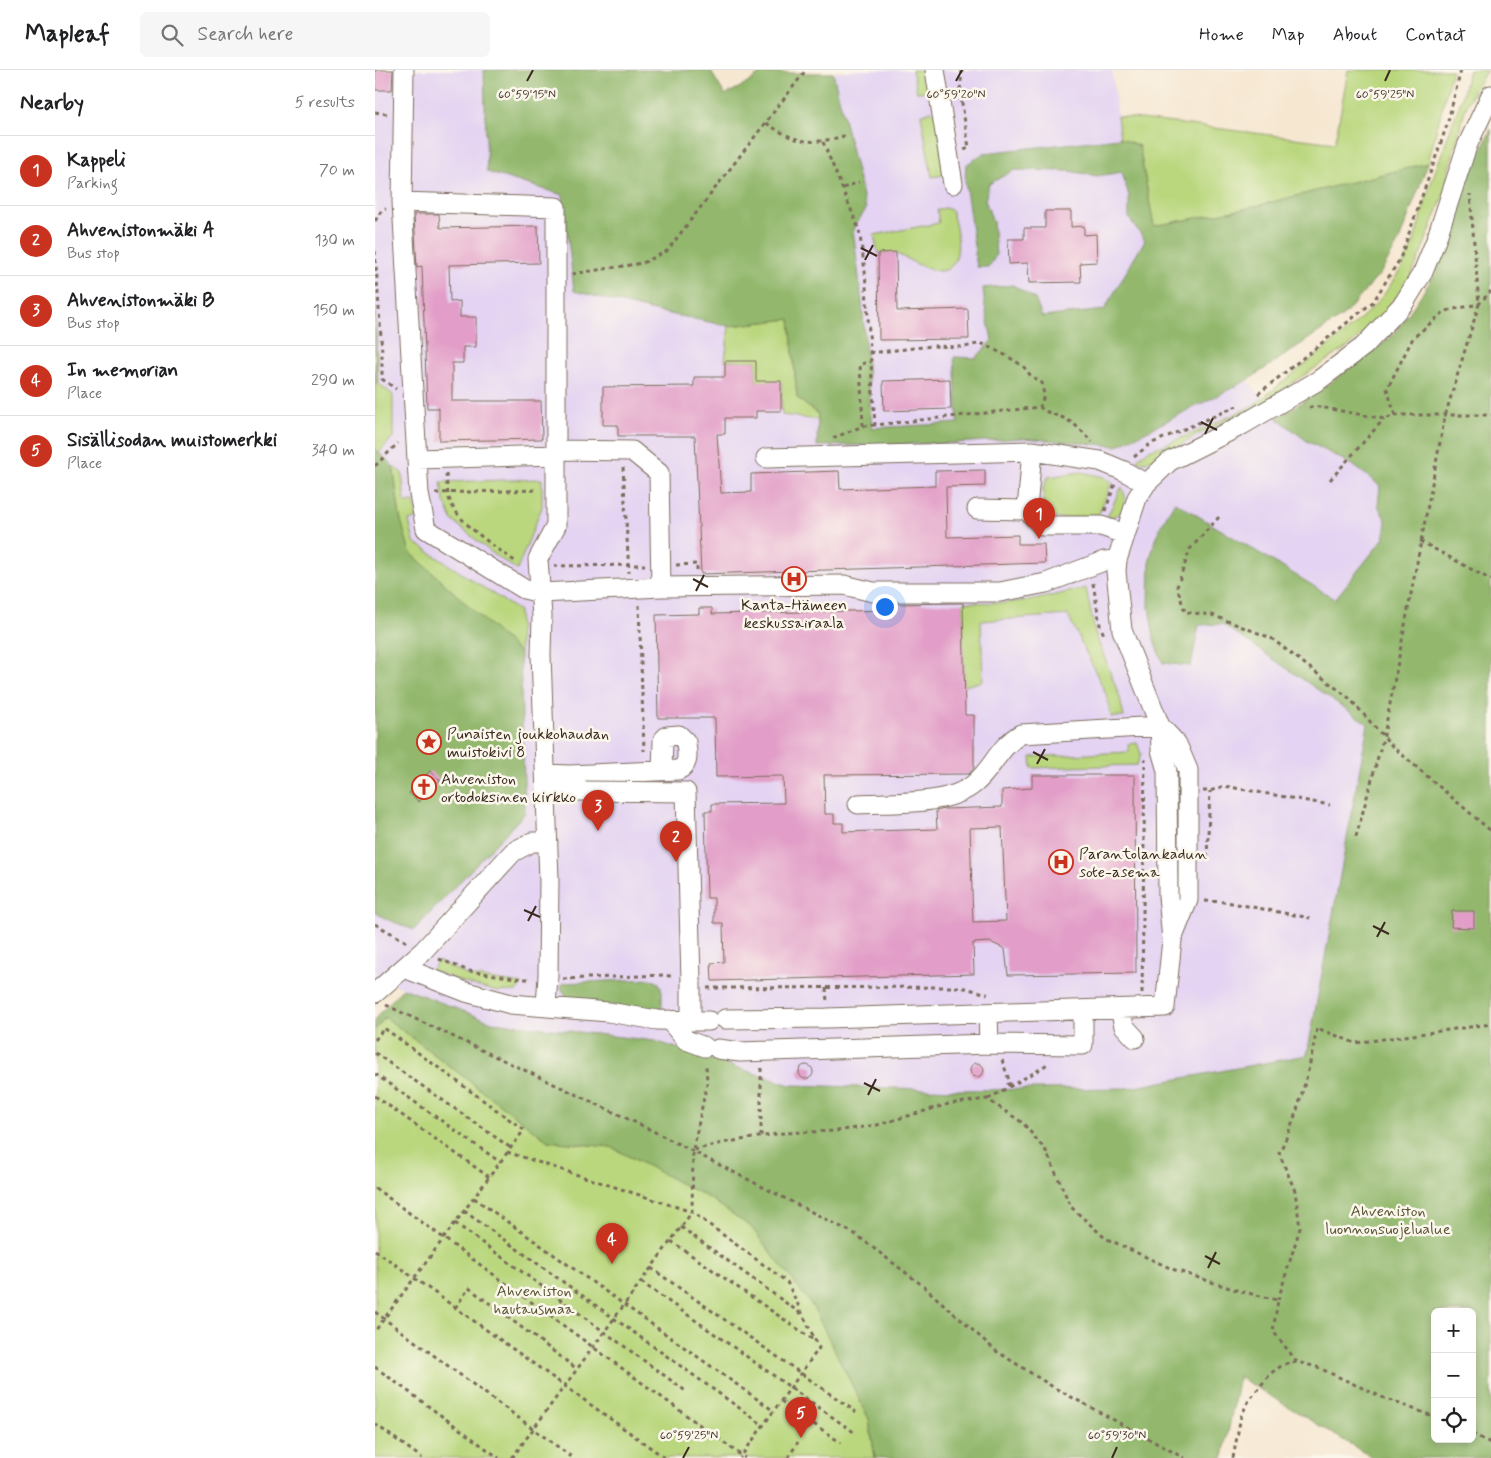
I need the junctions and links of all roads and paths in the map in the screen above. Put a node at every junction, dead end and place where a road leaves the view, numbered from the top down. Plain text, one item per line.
1 (404, 70) edge
2 (806, 70) edge
3 (935, 70) edge
4 (962, 70) edge
5 (1491, 95) edge
6 (766, 123) junction
7 (848, 135) dead end
8 (823, 142) junction
9 (949, 154) junction
10 (859, 182) dead end
11 (953, 184) dead end
12 (1470, 185) dead end
13 (843, 188) junction
14 (402, 202) junction
15 (375, 251) edge
16 (557, 276) junction
17 (1491, 291) edge
18 (1479, 304) junction
19 (871, 353) junction
20 (871, 362) junction
21 (398, 391) dead end
22 (1314, 406) dead end
23 (1040, 407) junction
24 (1395, 415) junction
25 (1491, 415) edge
26 (1445, 416) junction
27 (1385, 419) junction
28 (875, 425) junction
29 (863, 426) junction
30 (398, 434) dead end
31 (830, 439) dead end
32 (1093, 444) dead end
33 (623, 450) junction
34 (1032, 451) junction
35 (557, 452) junction
36 (444, 458) junction
37 (765, 458) dead end
38 (417, 459) junction
39 (375, 466) edge
40 (1330, 480) dead end
41 (1146, 484) junction
42 (547, 490) dead end
43 (448, 493) junction
44 (977, 510) dead end
45 (1027, 510) junction
46 (1219, 517) dead end
47 (1125, 534) junction
48 (1420, 541) junction
49 (1117, 560) junction
50 (697, 564) dead end
51 (661, 565) junction
52 (628, 566) junction
53 (539, 567) junction
54 (1491, 580) edge
55 (661, 587) junction
56 (633, 588) junction
57 (541, 593) junction
58 (1160, 726) junction
59 (1384, 735) junction
60 (653, 771) joint
61 (546, 782) junction
62 (1145, 790) dead end
63 (1188, 790) junction
64 (1167, 791) junction
65 (1210, 791) junction
66 (858, 804) dead end
67 (1330, 805) dead end
68 (1491, 831) edge
69 (1356, 837) dead end
70 (548, 842) junction
71 (1207, 863) dead end
72 (1205, 892) dead end
73 (1310, 918) dead end
74 (375, 924) edge
75 (1172, 940) junction
76 (408, 942) dead end
77 (404, 968) junction
78 (379, 998) edge
79 (546, 1006) junction
80 (1120, 1009) junction
81 (1083, 1010) junction
82 (988, 1013) junction
83 (669, 1020) junction
84 (708, 1020) junction
85 (1491, 1024) edge
86 (1135, 1038) dead end
87 (375, 1040) edge
88 (992, 1044) junction
89 (712, 1048) junction
90 (760, 1052) junction
91 (375, 1053) edge
92 (1052, 1061) dead end
93 (375, 1074) edge
94 (375, 1096) edge
95 (987, 1099) junction
96 (761, 1137) junction
97 (511, 1148) junction
98 (693, 1150) junction
99 (507, 1152) junction
100 (500, 1162) junction
101 (489, 1177) junction
102 (375, 1188) edge
103 (474, 1198) junction
104 (464, 1211) junction
105 (691, 1212) junction
106 (455, 1223) junction
107 (681, 1227) junction
108 (444, 1238) junction
109 (671, 1241) junction
110 (375, 1250) edge
111 (651, 1268) junction
112 (414, 1279) junction
113 (641, 1282) junction
114 (1278, 1300) junction
115 (624, 1305) junction
116 (455, 1308) junction
117 (375, 1312) edge
118 (804, 1317) junction
119 (385, 1319) junction
120 (614, 1319) junction
121 (375, 1331) edge
122 (604, 1332) junction
123 (816, 1341) junction
124 (593, 1347) junction
125 (1297, 1362) junction
126 (375, 1367) edge
127 (577, 1369) junction
128 (801, 1374) junction
129 (564, 1386) junction
130 (791, 1388) junction
131 (687, 1392) dead end
132 (781, 1401) junction
133 (774, 1411) junction
134 (856, 1412) dead end
135 (1431, 1416) edge
136 (375, 1424) edge
137 (763, 1425) junction
138 (533, 1429) junction
139 (855, 1433) dead end
140 (1476, 1436) edge
141 (798, 1442) dead end
142 (841, 1443) dead end
143 (1491, 1443) edge
144 (742, 1457) edge
145 (422, 1458) edge
146 (499, 1458) edge
147 (512, 1458) edge
148 (573, 1458) edge
149 (665, 1458) edge
150 (788, 1458) edge
151 (1184, 1458) edge
152 (1233, 1458) edge

1 - 14 street
2 - 6 path
3 - 9 street
4 - 9 path
5 - 41 street
6 - 8 path
6 - 16 path
7 - 8 path
8 - 13 path
9 - 11 street
10 - 13 path
12 - 18 path
13 - 19 path
14 - 16 street
14 - 38 street
15 - 21 path
16 - 35 street
17 - 18 path
18 - 24 path
18 - 26 path
19 - 20 path
19 - 23 path
20 - 28 path
20 - 29 path
22 - 27 path
23 - 28 path
23 - 32 path
24 - 26 path
24 - 27 path
25 - 26 path
26 - 48 path
27 - 40 path
28 - 29 path
29 - 31 path
30 - 39 path
33 - 35 street
33 - 51 street
33 - 52 path
34 - 37 street
34 - 41 street
34 - 45 street
35 - 36 street
35 - 53 street
36 - 38 street
36 - 43 path
38 - 57 street
41 - 47 street
42 - 43 path
43 - 53 path
44 - 45 street
45 - 47 street
46 - 59 path
47 - 49 street
48 - 54 path
48 - 59 path
49 - 55 street
49 - 58 street
50 - 51 path
51 - 52 path
51 - 55 street
52 - 53 path
52 - 56 path
53 - 57 street
55 - 56 street
56 - 57 street
56 - 60 path
57 - 61 street
58 - 63 street
58 - 64 street
58 - 66 street
59 - 68 path
59 - 69 path
60 - 61 street
61 - 70 street
61 - 84 street, bridge
62 - 64 path
63 - 65 path
63 - 75 street
64 - 75 street
65 - 67 path
65 - 71 path
70 - 77 street
70 - 79 street
72 - 73 path
74 - 76 path
75 - 80 street
77 - 78 street
77 - 79 street
78 - 98 path
79 - 83 street
80 - 81 street
80 - 86 street
81 - 82 street
81 - 88 street
82 - 84 street
82 - 88 street
83 - 84 street
83 - 89 street
85 - 114 path
87 - 97 path
88 - 90 street
88 - 95 path
89 - 90 street
89 - 98 path
90 - 96 path
91 - 97 path
92 - 95 path
93 - 100 path
94 - 101 path
95 - 96 path
95 - 114 path
96 - 98 path
97 - 99 path
98 - 105 path
98 - 151 path
99 - 100 path
99 - 105 path
100 - 101 path
101 - 103 path
102 - 108 path
103 - 104 path
103 - 115 path
104 - 106 path
104 - 120 path
105 - 107 path
105 - 118 path
106 - 108 path
106 - 122 path
107 - 109 path
107 - 118 path
108 - 112 path
108 - 124 path
109 - 111 path
109 - 123 path
110 - 112 path
111 - 113 path
111 - 128 path
112 - 116 path
112 - 119 path
113 - 115 path
113 - 130 path
114 - 125 path
115 - 120 path
115 - 133 path
116 - 127 path
116 - 129 path
117 - 119 path
118 - 123 path
119 - 121 path
119 - 138 path
120 - 122 path
120 - 137 path
122 - 124 path
122 - 131 path
123 - 128 path
124 - 127 path
124 - 144 path
125 - 135 path
125 - 152 path
126 - 146 path
127 - 129 path
128 - 130 path
128 - 134 path
129 - 138 path
129 - 149 path
130 - 132 path
130 - 139 path
132 - 133 path
132 - 142 path
133 - 137 path
136 - 145 path
137 - 144 path
138 - 147 path
138 - 148 path
140 - 143 path
141 - 150 path

